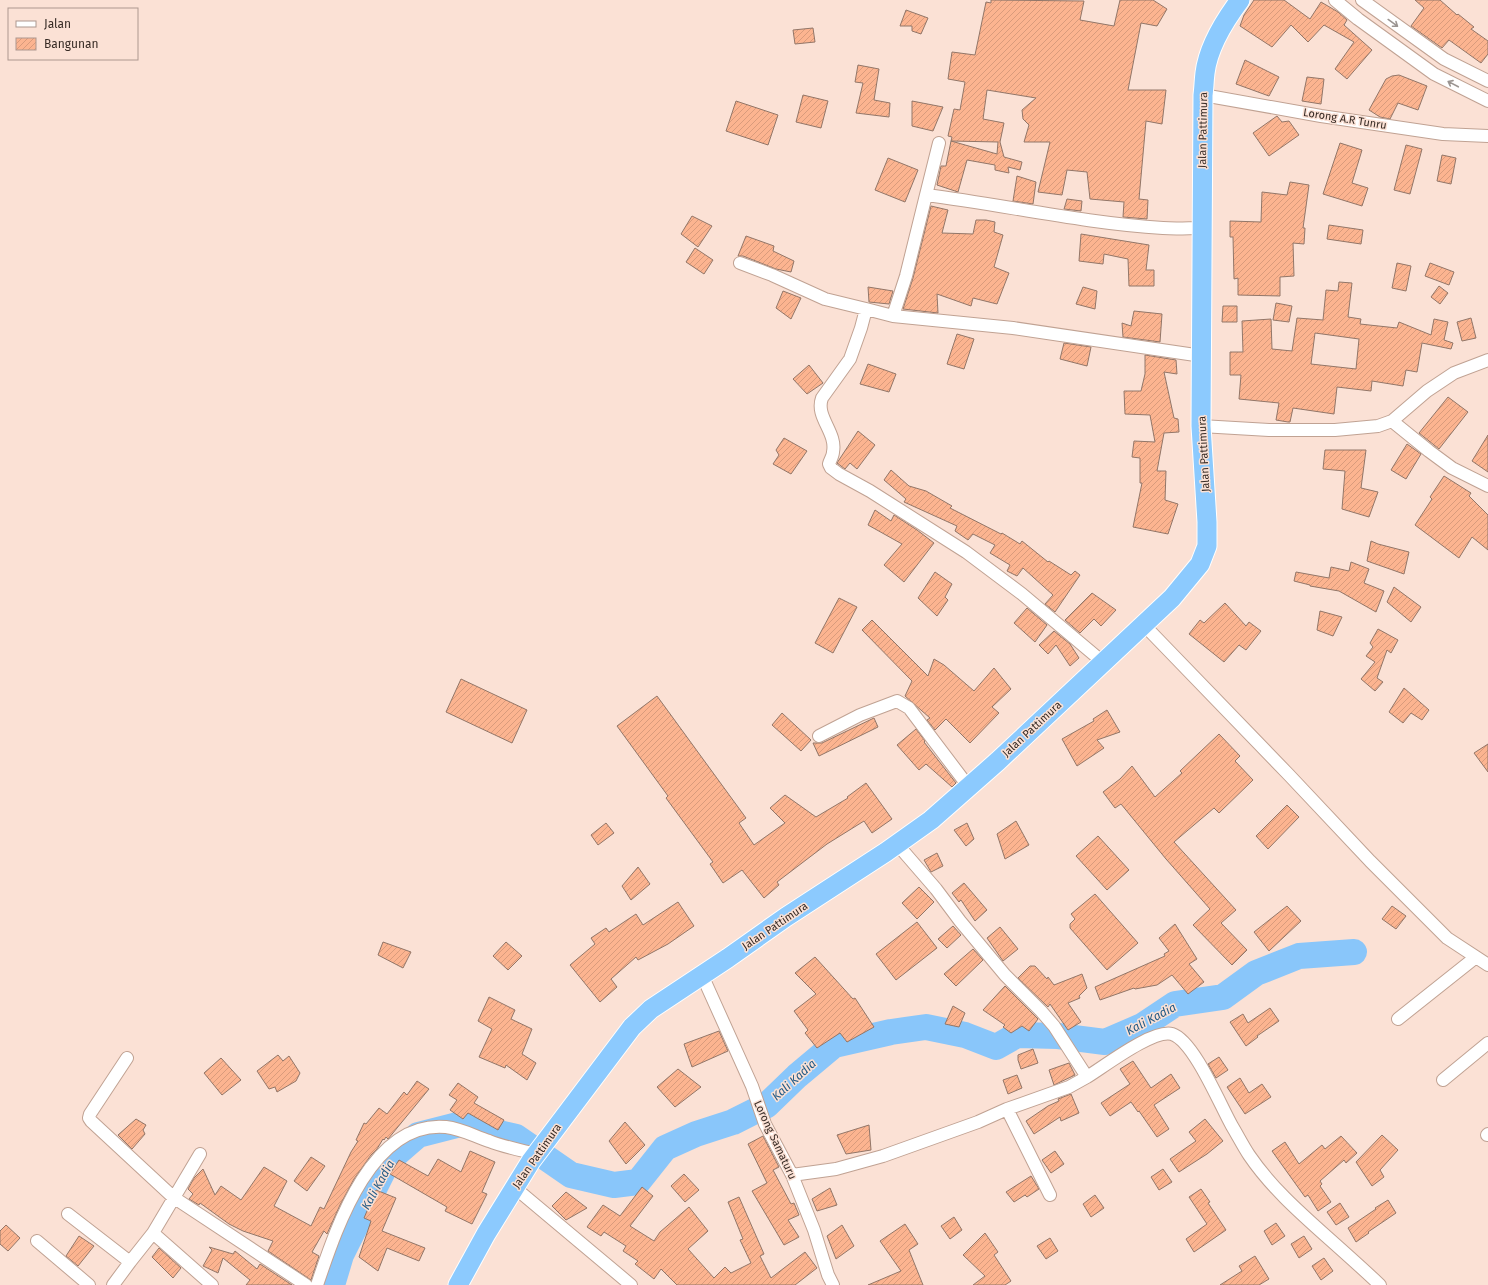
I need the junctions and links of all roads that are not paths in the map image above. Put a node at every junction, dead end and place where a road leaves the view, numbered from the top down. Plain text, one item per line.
1 (1240, 0) edge
2 (1335, 0) edge
3 (1362, 0) edge
4 (1488, 81) edge
5 (1203, 96) junction
6 (1488, 101) edge
7 (1488, 136) edge
8 (939, 143) dead end
9 (926, 195) junction
10 (1202, 228) junction
11 (740, 263) dead end
12 (866, 309) junction
13 (893, 316) junction
14 (1202, 356) junction
15 (1488, 360) edge
16 (1392, 421) junction
17 (1202, 426) junction
18 (1488, 486) edge
19 (1144, 625) junction
20 (1104, 663) junction
21 (819, 736) dead end
22 (968, 786) junction
23 (897, 844) junction
24 (1476, 957) junction
25 (1488, 964) edge
26 (702, 975) junction
27 (1398, 1019) dead end
28 (1488, 1043) edge
29 (126, 1058) dead end
30 (1084, 1073) junction
31 (1443, 1080) dead end
32 (1007, 1110) junction
33 (536, 1153) junction
34 (200, 1154) dead end
35 (792, 1175) junction
36 (517, 1183) junction
37 (1050, 1195) dead end
38 (173, 1197) junction
39 (68, 1214) dead end
40 (153, 1233) junction
41 (37, 1241) dead end
42 (130, 1262) junction
43 (89, 1285) edge
44 (113, 1285) edge
45 (212, 1285) edge
46 (306, 1285) edge
47 (317, 1285) edge
48 (458, 1285) edge
49 (631, 1285) edge
50 (833, 1285) edge
51 (1380, 1285) edge

1 - 5 highway, Jalan Pattimura
6 -> 2 street
3 -> 4 street
5 - 7 street, Lorong A.R Tunru
5 - 10 highway, Jalan Pattimura
8 - 9 street
9 - 10 street
9 - 13 street
10 - 14 highway, Jalan Pattimura
11 - 12 street
12 - 13 street
12 - 20 street
13 - 14 street
14 - 17 highway, Jalan Pattimura
15 - 16 street
16 - 17 street
16 - 18 street
17 - 19 highway, Jalan Pattimura
19 - 20 highway, Jalan Pattimura
19 - 24 street
20 - 22 highway, Jalan Pattimura
21 - 22 street
22 - 23 highway, Jalan Pattimura
23 - 26 highway, Jalan Pattimura
23 - 30 street
24 - 25 street
24 - 27 street
26 - 33 highway, Jalan Pattimura
26 - 35 street, Lorong Samaturu
28 - 31 street
29 - 38 street
30 - 32 street
30 - 51 street
32 - 35 street
32 - 37 street
33 - 36 highway, Jalan Pattimura
33 - 47 street
34 - 38 street
35 - 50 street, Lorong Samaturu
36 - 48 highway, Jalan Pattimura
36 - 49 street
38 - 40 street
38 - 46 street
39 - 42 street
40 - 42 street
40 - 45 street
41 - 43 street
42 - 44 street

